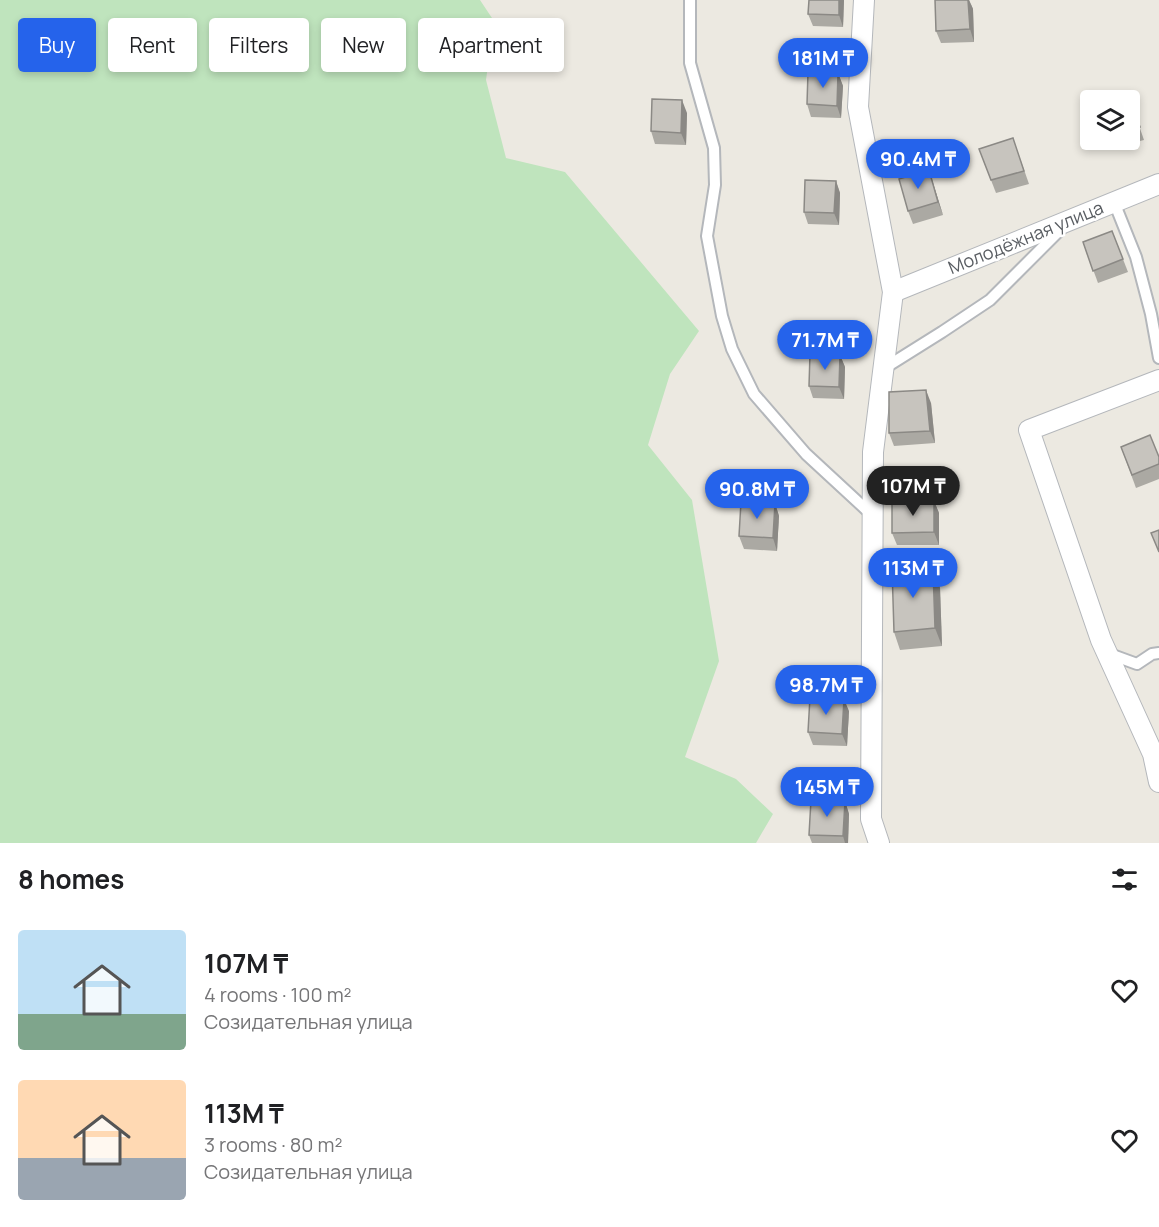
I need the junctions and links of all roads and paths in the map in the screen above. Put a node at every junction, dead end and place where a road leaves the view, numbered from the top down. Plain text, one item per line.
1 (690, 0) edge
2 (864, 0) edge
3 (1159, 184) edge
4 (1114, 202) junction
5 (1071, 219) junction
6 (893, 292) junction
7 (1159, 358) edge
8 (883, 369) junction
9 (1159, 380) edge
10 (872, 515) junction
11 (1107, 653) junction
12 (1159, 653) edge
13 (1159, 782) edge
14 (879, 843) edge

1 - 10 lane
2 - 6 street
3 - 4 street, Молодёжная улица
4 - 5 street, Молодёжная улица
4 - 7 lane
5 - 6 street, Молодёжная улица
5 - 8 lane
6 - 8 street
8 - 10 street
9 - 11 street
10 - 14 street
11 - 12 lane
11 - 13 street

